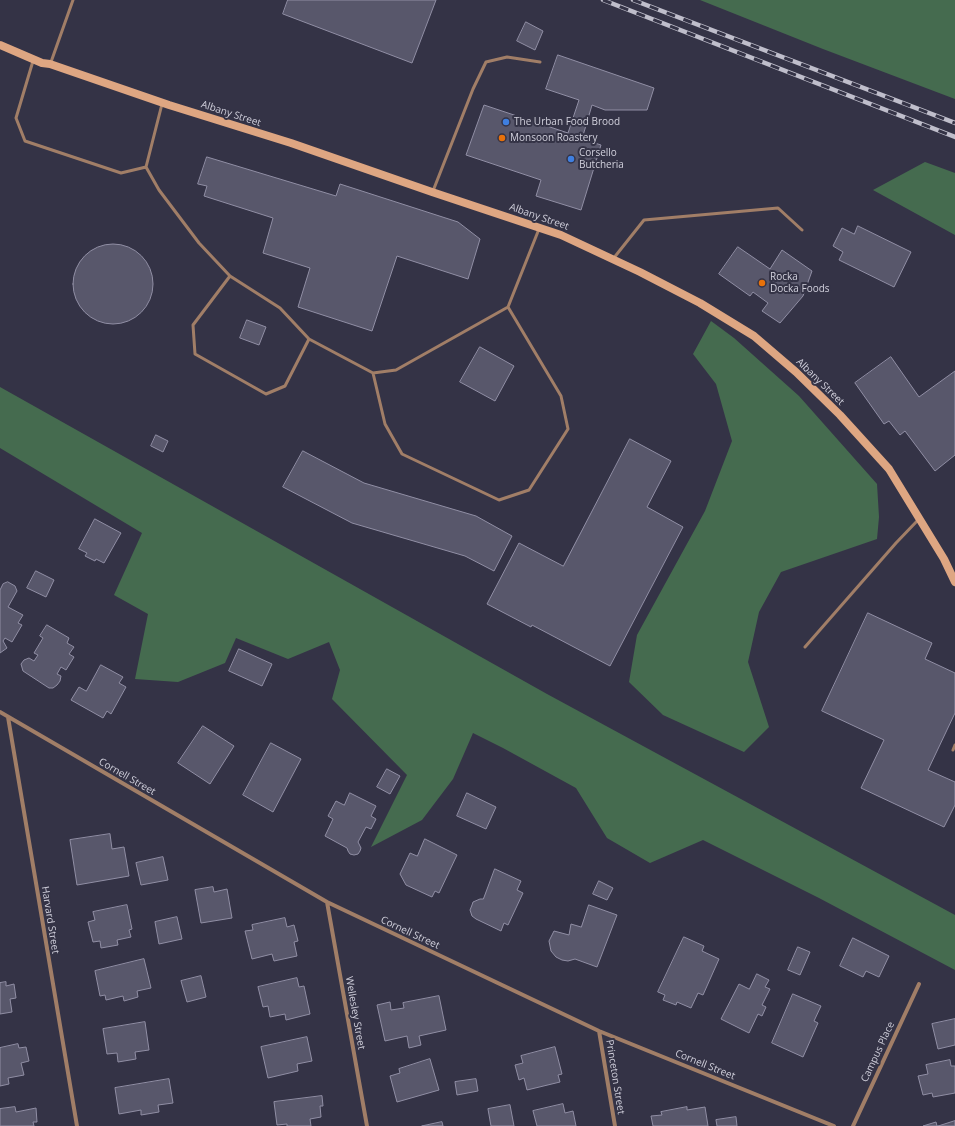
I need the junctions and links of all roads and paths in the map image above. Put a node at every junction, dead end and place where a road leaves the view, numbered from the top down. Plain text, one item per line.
1 (73, 0) edge
2 (0, 45) edge
3 (34, 59) junction
4 (540, 62) dead end
5 (50, 64) junction
6 (162, 102) junction
7 (146, 167) junction
8 (432, 192) junction
9 (539, 227) junction
10 (802, 230) dead end
11 (613, 259) junction
12 (230, 276) junction
13 (508, 307) junction
14 (309, 339) junction
15 (373, 373) junction
16 (919, 518) junction
17 (955, 582) edge
18 (805, 647) dead end
19 (0, 712) edge
20 (8, 717) junction
21 (955, 745) edge
22 (952, 750) dead end
23 (327, 902) junction
24 (919, 984) dead end
25 (599, 1031) junction
26 (77, 1126) edge
27 (367, 1126) edge
28 (615, 1126) edge
29 (834, 1126) edge
30 (852, 1126) edge

1 - 5 lane
2 - 3 main road, Albany Street
3 - 5 main road, Albany Street
3 - 7 lane
4 - 8 lane
5 - 6 main road, Albany Street
6 - 7 lane
6 - 8 main road, Albany Street
7 - 12 lane
8 - 9 main road, Albany Street
9 - 11 main road, Albany Street
9 - 13 lane
10 - 11 lane
11 - 16 main road, Albany Street
12 - 14 lane
12 - 14 lane
13 - 15 lane
13 - 15 lane
14 - 15 lane
16 - 17 main road, Albany Street
16 - 18 lane
19 - 20 street, Cornell Street
20 - 23 street, Cornell Street
20 - 26 street, Harvard Street
21 - 22 lane
23 - 25 street, Cornell Street
23 - 27 street, Wellesley Street
24 - 30 street, Campus Place
25 - 28 street, Princeton Street
25 - 29 street, Cornell Street

